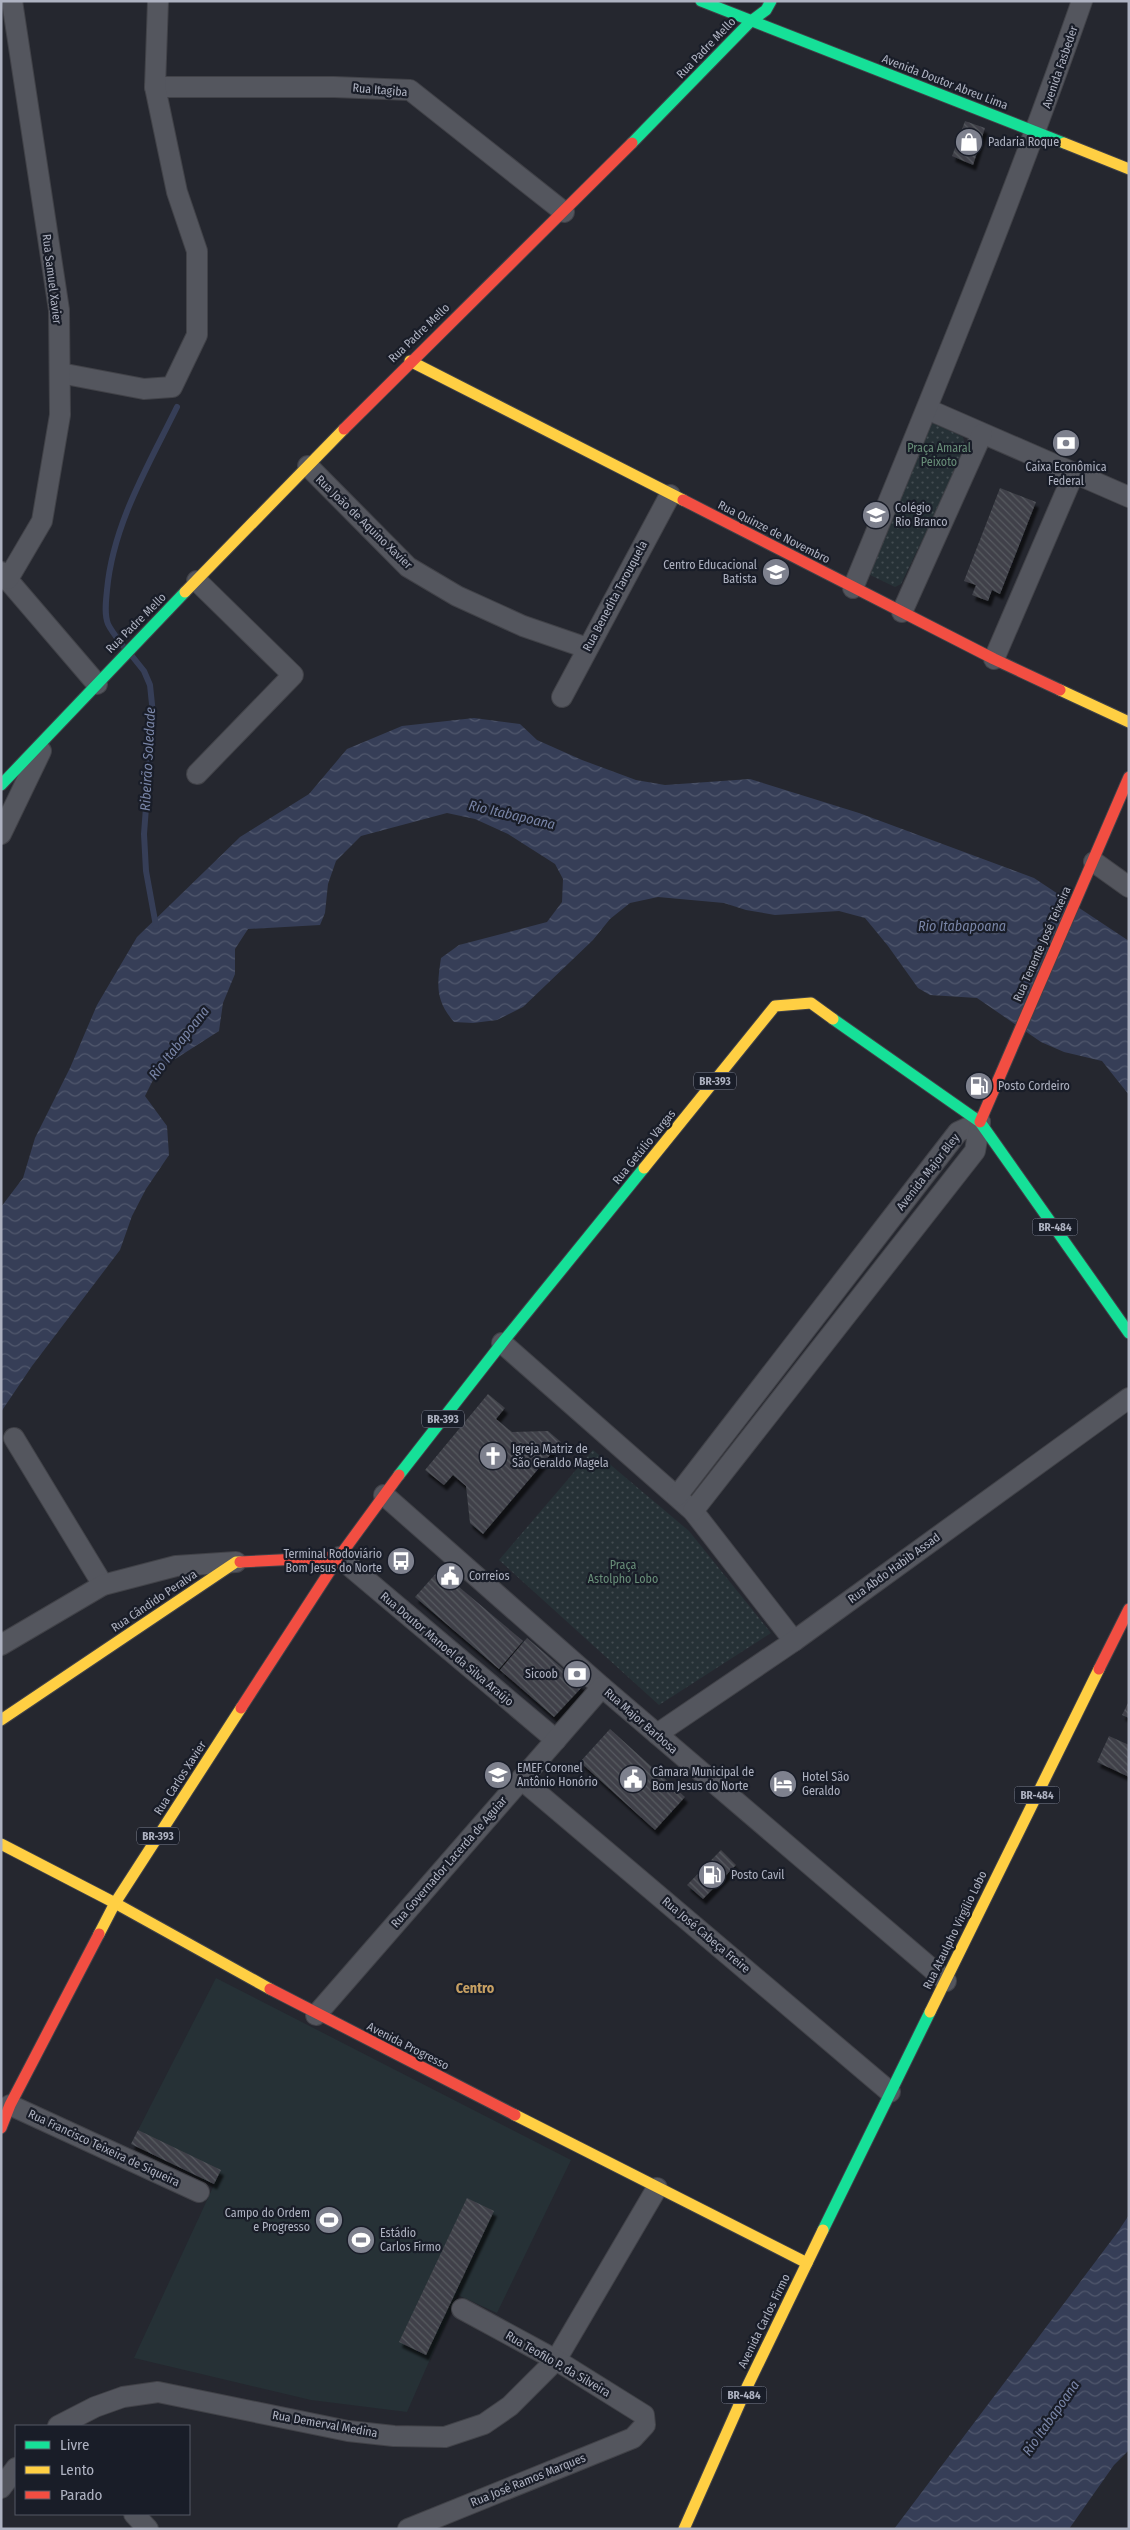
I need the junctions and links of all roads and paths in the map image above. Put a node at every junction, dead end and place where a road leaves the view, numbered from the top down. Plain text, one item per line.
1 (12, 1) edge
2 (158, 1) edge
3 (701, 1) edge
4 (1082, 1) edge
5 (752, 4) dead end
6 (771, 8) edge
7 (750, 22) junction
8 (155, 87) junction
9 (1040, 121) junction
10 (1129, 169) edge
11 (564, 212) junction
12 (410, 361) junction
13 (60, 373) junction
14 (927, 409) junction
15 (982, 434) junction
16 (308, 466) junction
17 (1074, 473) junction
18 (670, 495) junction
19 (1129, 497) edge
20 (5, 576) edge
21 (197, 581) junction
22 (854, 588) junction
23 (902, 612) junction
24 (587, 648) junction
25 (994, 659) junction
26 (97, 684) junction
27 (562, 697) dead end
28 (1129, 722) edge
29 (49, 734) junction
30 (197, 774) dead end
31 (1129, 777) edge
32 (1, 785) edge
33 (1, 834) edge
34 (1094, 862) junction
35 (1129, 887) edge
36 (980, 1122) junction
37 (1129, 1334) edge
38 (502, 1343) junction
39 (1129, 1398) edge
40 (14, 1438) dead end
41 (384, 1495) junction
42 (677, 1496) junction
43 (693, 1512) junction
44 (339, 1557) junction
45 (236, 1562) junction
46 (103, 1585) junction
47 (1129, 1609) edge
48 (794, 1641) junction
49 (1, 1645) edge
50 (602, 1687) junction
51 (1, 1720) edge
52 (657, 1734) junction
53 (556, 1740) junction
54 (521, 1779) junction
55 (1, 1844) edge
56 (115, 1903) junction
57 (946, 1981) junction
58 (316, 2015) junction
59 (890, 2092) junction
60 (10, 2105) junction
61 (1, 2128) edge
62 (657, 2188) junction
63 (199, 2192) dead end
64 (807, 2263) junction
65 (462, 2309) dead end
66 (556, 2360) junction
67 (60, 2425) edge
68 (645, 2425) joint
69 (15, 2469) edge
70 (1, 2488) edge
71 (135, 2515) edge
72 (148, 2529) edge
73 (408, 2529) edge
74 (684, 2529) edge

1 - 13 street, Rua Samuel Xavier
2 - 8 street
3 - 7 main road, Avenida Doutor Abreu Lima
4 - 9 street, Avenida Fasbeder
5 - 6 main road
6 - 7 main road, Rua Padre Mello
7 - 9 main road, Avenida Doutor Abreu Lima
7 - 11 main road, Rua Padre Mello
8 - 11 street, Rua Itagiba
8 - 13 street
9 - 10 main road, Avenida Doutor Abreu Lima
9 - 14 street, Avenida Fasbeder
11 - 12 main road, Rua Padre Mello
12 - 16 main road, Rua Padre Mello
12 - 18 main road, Rua Quinze de Novembro
13 - 20 street, Rua Samuel Xavier
14 - 15 street
14 - 22 street, Avenida Fasbeder
15 - 17 street
15 - 23 street
16 - 21 main road, Rua Padre Mello
16 - 24 street, Rua João de Aquino Xavier
17 - 19 street
17 - 25 street
18 - 22 main road, Rua Quinze de Novembro
18 - 24 street, Rua Benedita Tarouquela
20 - 26 street
21 - 26 main road, Rua Padre Mello
21 - 30 street
22 - 23 main road, Rua Quinze de Novembro
23 - 25 main road, Rua Quinze de Novembro
24 - 27 street, Rua Benedita Tarouquela
25 - 28 main road, Rua Quinze de Novembro
26 - 29 main road, Rua Padre Mello
29 - 32 main road, Rua Padre Mello
29 - 33 street
31 - 34 main road, Rua Tenente José Teixeira
34 - 35 street
34 - 36 main road, Rua Tenente José Teixeira
36 - 37 main road, BR-484
36 - 38 main road, Rua Getúlio Vargas / BR-393
36 - 42 street, Avenida Major Bley
36 - 43 street, Avenida Major Bley
38 - 41 main road, Rua Getúlio Vargas / BR-393
38 - 42 street
39 - 48 street, Rua Abdo Habib Assad
40 - 46 street
41 - 44 main road, BR-393
41 - 50 street, Rua Major Barbosa
42 - 43 street
43 - 48 street
44 - 45 main road
44 - 53 street, Rua Doutor Manoel da Silva Araújo
44 - 56 main road, Rua Carlos Xavier / BR-393
45 - 46 street
45 - 51 main road, Rua Cândido Peralva
46 - 49 street
47 - 57 main road, Rua Ataulpho Virgílio Lobo / BR-484
48 - 52 street, Rua Abdo Habib Assad
50 - 52 street, Rua Major Barbosa
50 - 53 street, Rua Governador Lacerda de Aguiar
52 - 57 street, Rua Major Barbosa
53 - 54 street, Rua Governador Lacerda de Aguiar
54 - 58 street, Rua Governador Lacerda de Aguiar
54 - 59 street, Rua José Cabeça Freire
55 - 56 main road, Avenida Progresso
56 - 58 main road, Avenida Progresso
56 - 60 main road, Rua Carlos Xavier / BR-393
57 - 59 main road, Rua Ataulpho Virgílio Lobo / BR-484
58 - 62 main road, Avenida Progresso
59 - 64 main road, Rua Ataulpho Virgílio Lobo / BR-484
60 - 61 main road, Rua Carlos Xavier / BR-393
60 - 63 street, Rua Francisco Teixeira de Siqueira
62 - 64 main road, Avenida Progresso
62 - 66 street, Rua Demerval Medina
64 - 74 main road, Avenida Carlos Firmo / BR-484
65 - 66 street, Rua Teofilo P. da Silveira
66 - 67 street, Rua Demerval Medina
66 - 68 street, Rua Teofilo P. da Silveira
68 - 73 street, Rua José Ramos Marques
69 - 70 street
71 - 72 street

